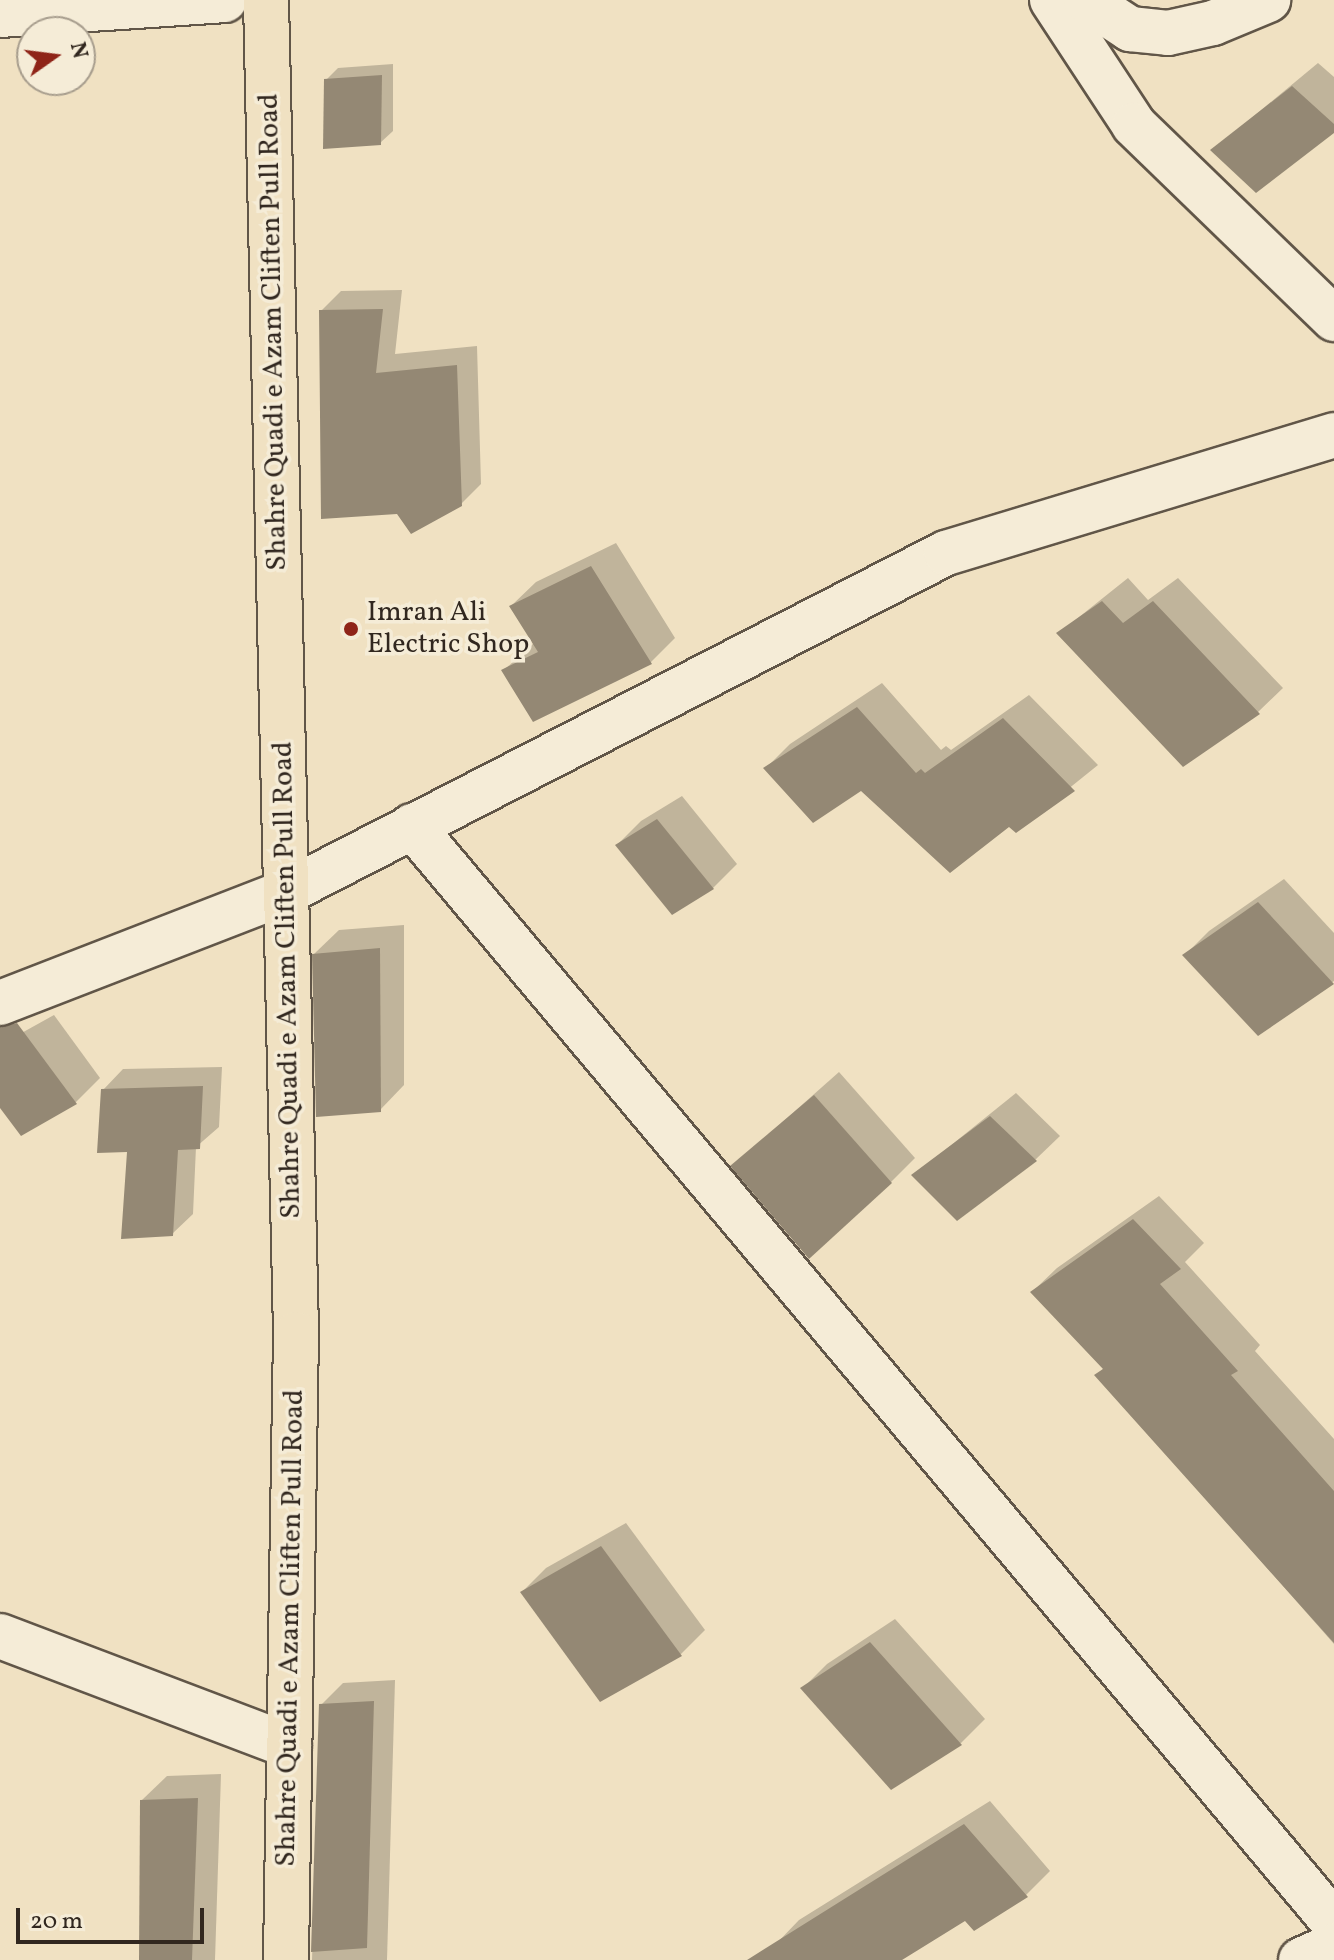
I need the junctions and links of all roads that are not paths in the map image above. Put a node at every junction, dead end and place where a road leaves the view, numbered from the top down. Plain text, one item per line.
1 (224, 0) edge
2 (266, 0) edge
3 (1052, 0) edge
4 (1086, 0) edge
5 (1268, 0) edge
6 (0, 15) edge
7 (1334, 319) edge
8 (1334, 435) edge
9 (412, 826) junction
10 (286, 892) junction
11 (0, 1003) edge
12 (0, 1636) edge
13 (289, 1746) junction
14 (1334, 1923) edge
15 (1334, 1945) edge
16 (286, 1960) edge
17 (1301, 1960) edge

1 - 6 street
2 - 10 highway, Shahre Quadi e Azam Cliften Pull Road
3 - 7 street
4 - 5 street
8 - 9 street
9 - 10 street
9 - 14 street
10 - 11 street
10 - 13 highway, Shahre Quadi e Azam Cliften Pull Road
12 - 13 street
13 - 16 highway, Shahre Quadi e Azam Cliften Pull Road
15 - 17 street

